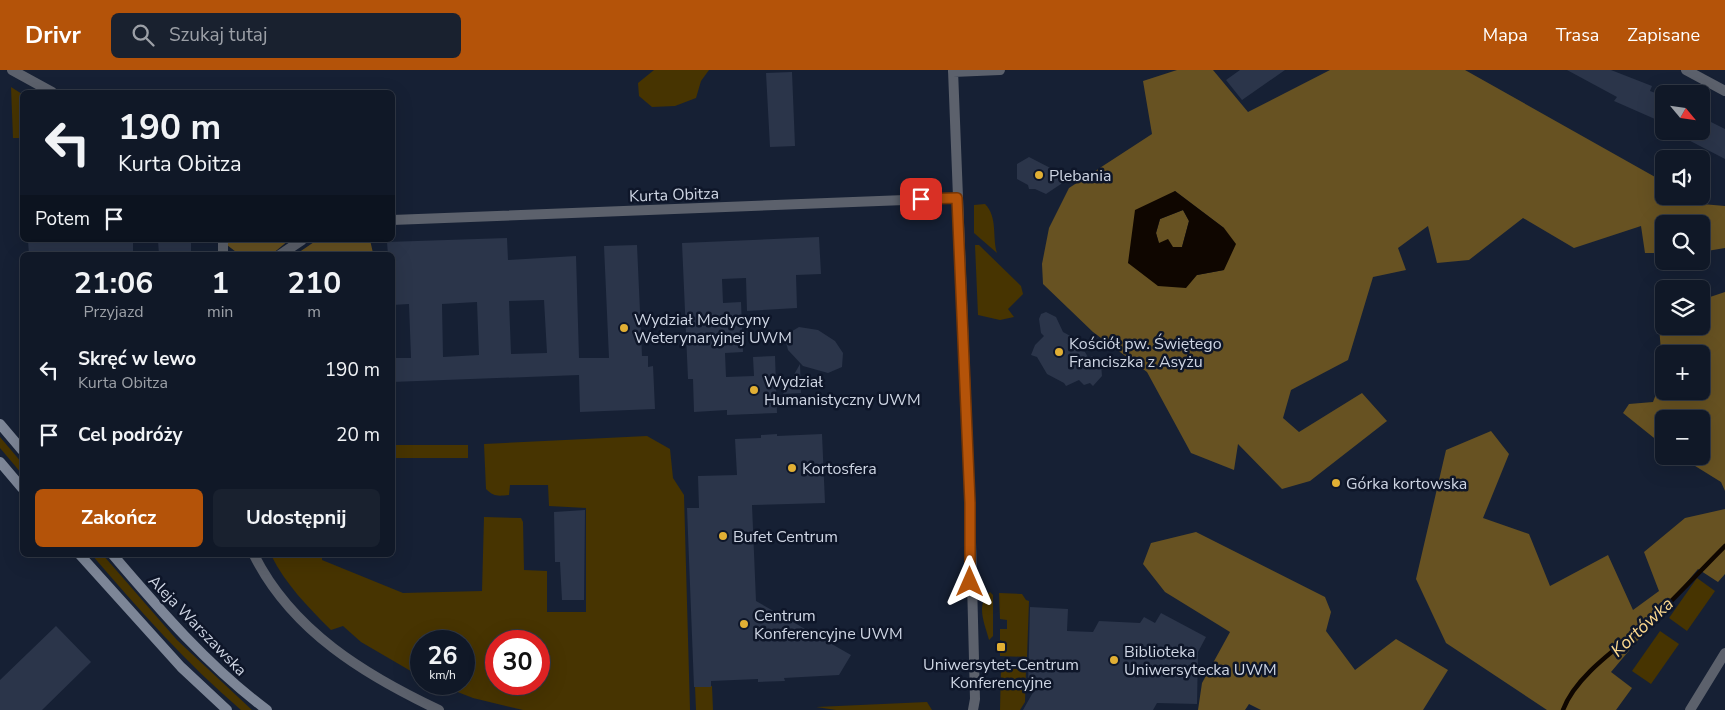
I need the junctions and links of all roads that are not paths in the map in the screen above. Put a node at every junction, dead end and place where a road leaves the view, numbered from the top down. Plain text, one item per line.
1 (12, 70) edge
2 (1000, 70) edge
3 (1686, 70) edge
4 (953, 71) edge
5 (48, 90) edge
6 (1725, 91) edge
7 (957, 198) junction
8 (395, 220) edge
9 (299, 242) edge
10 (284, 252) edge
11 (0, 424) edge
12 (20, 448) edge
13 (0, 462) edge
14 (20, 486) edge
15 (82, 557) edge
16 (115, 557) edge
17 (255, 557) edge
18 (1725, 653) edge
19 (227, 710) edge
20 (267, 710) edge
21 (439, 710) edge
22 (973, 710) edge
23 (1690, 710) edge

1 - 5 street
2 - 4 street
3 - 6 street
4 - 7 street
7 - 8 street, Kurta Obitza
7 - 22 street
9 - 10 street
11 - 12 main road
13 - 14 main road
15 - 19 main road
16 - 20 main road, Aleja Warszawska
17 - 21 street
18 - 23 street

